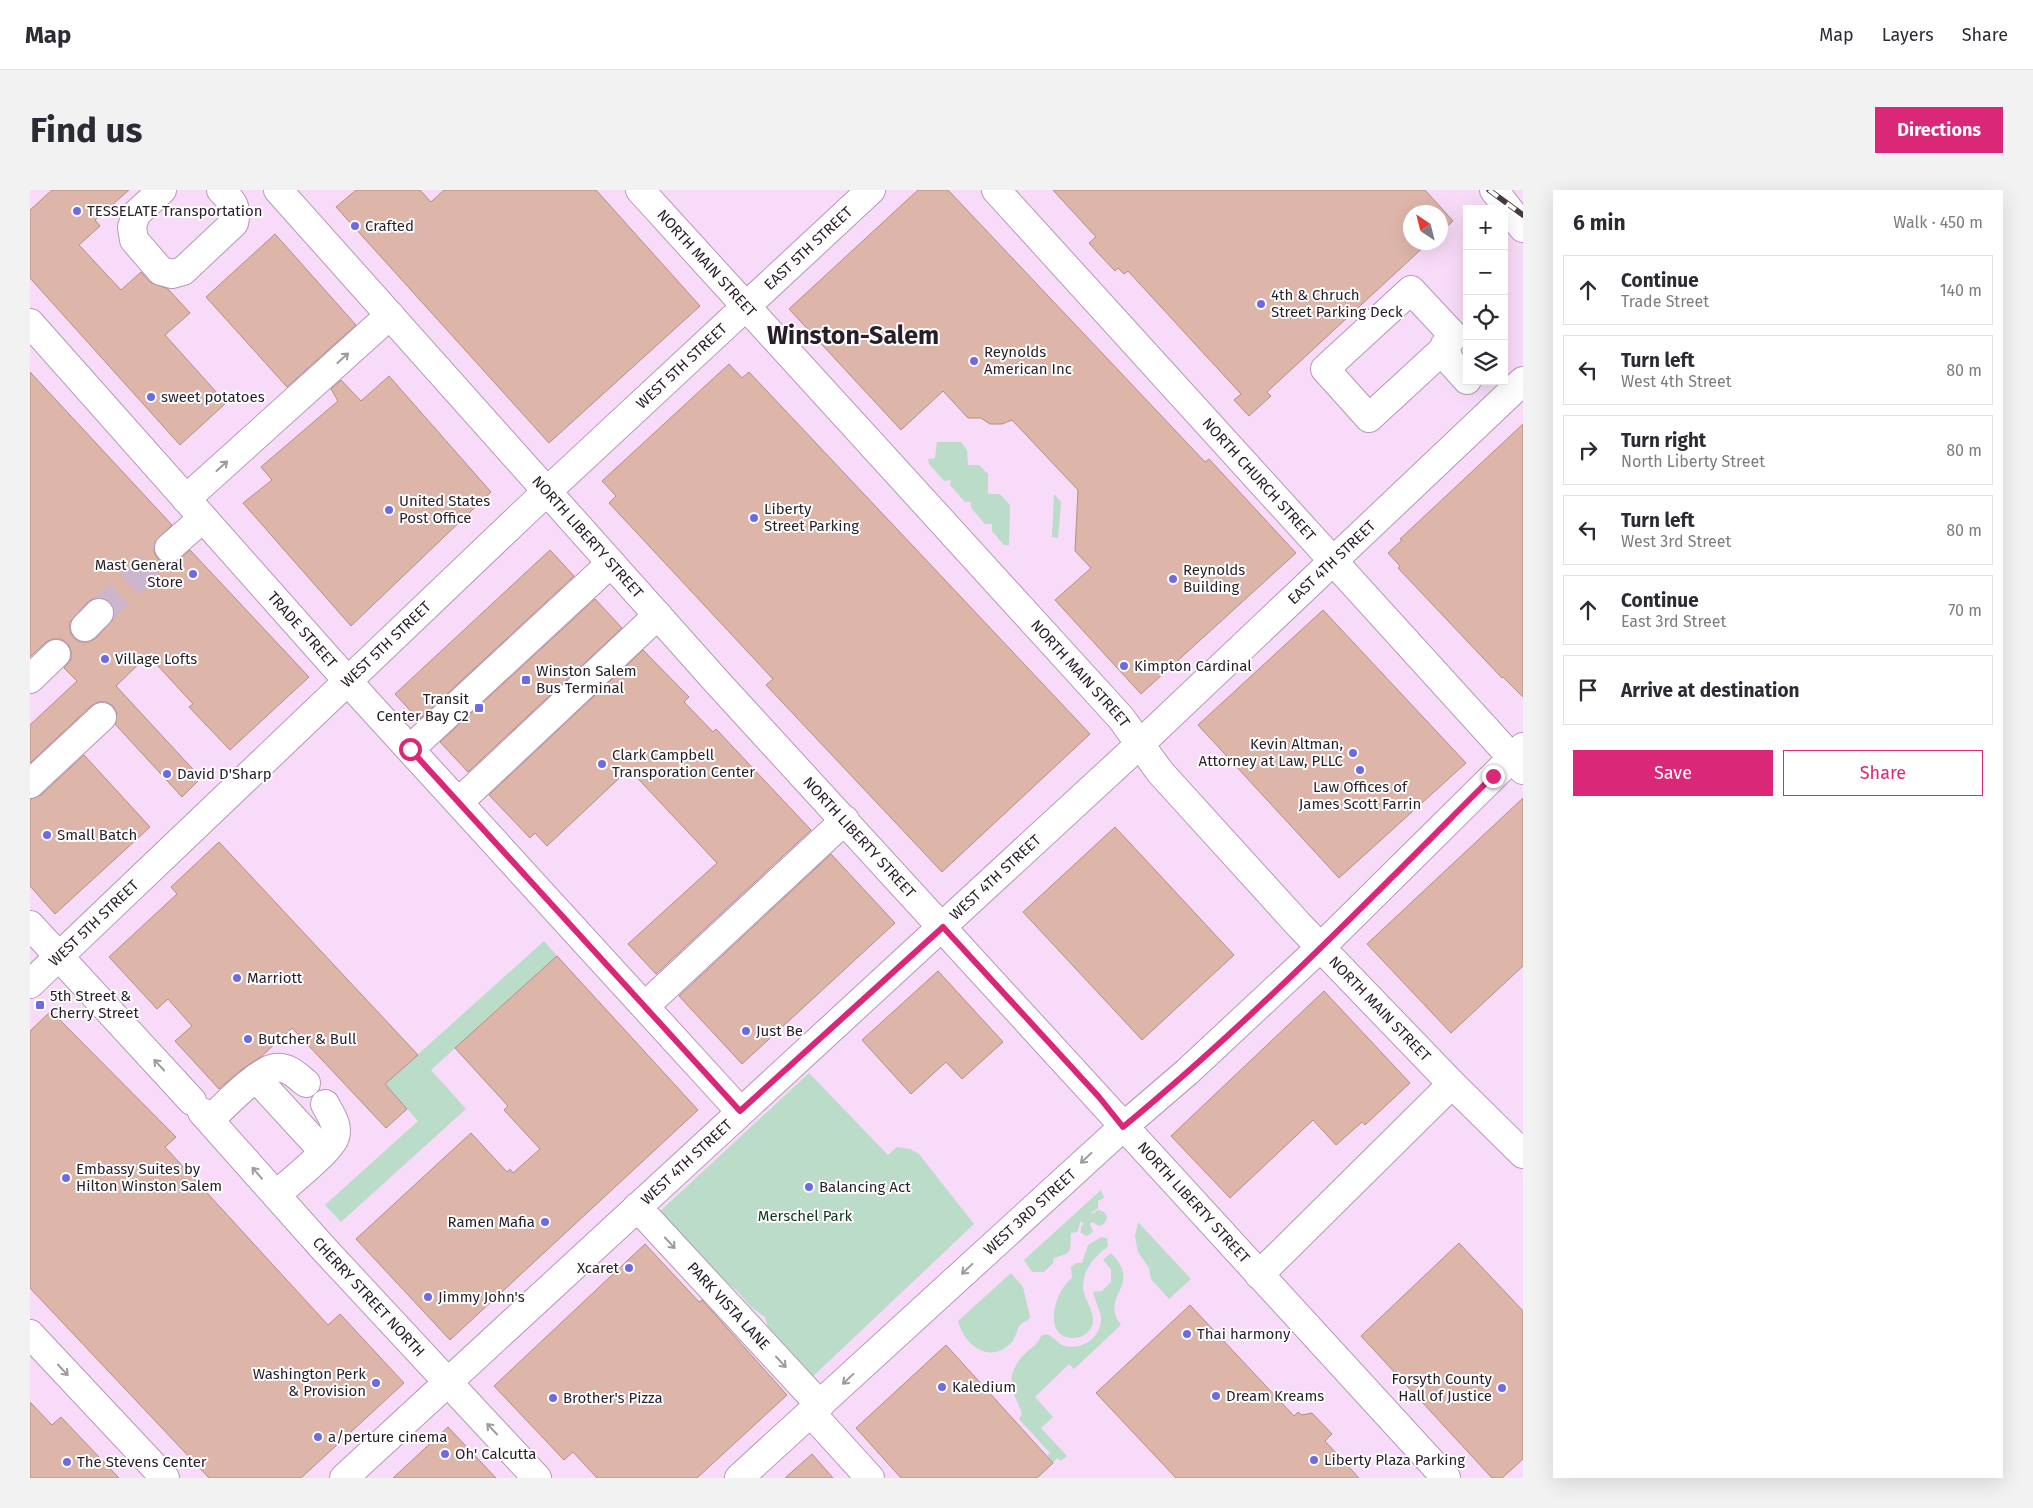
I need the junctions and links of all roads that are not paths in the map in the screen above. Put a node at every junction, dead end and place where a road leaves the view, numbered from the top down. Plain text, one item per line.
1 (162, 190) edge
2 (221, 190) edge
3 (278, 190) edge
4 (640, 190) edge
5 (870, 190) edge
6 (996, 190) edge
7 (1494, 190) edge
8 (1523, 228) edge
9 (746, 307) junction
10 (390, 315) junction
11 (30, 323) edge
12 (1456, 354) edge
13 (1523, 381) edge
14 (1479, 386) edge
15 (547, 492) junction
16 (194, 508) junction
17 (169, 548) tunnel mouth
18 (1334, 562) junction
19 (610, 563) junction
20 (658, 615) junction
21 (56, 654) dead end
22 (30, 679) edge
23 (348, 681) junction
24 (102, 717) dead end
25 (1140, 744) junction
26 (410, 749) junction
27 (1519, 758) edge
28 (30, 784) edge
29 (459, 802) junction
30 (845, 820) junction
31 (30, 925) edge
32 (943, 927) junction
33 (1321, 947) junction
34 (59, 956) junction
35 (30, 984) edge
36 (645, 1006) junction
37 (256, 1078) junction
38 (306, 1083) dead end
39 (1452, 1084) junction
40 (325, 1104) dead end
41 (201, 1111) junction
42 (740, 1111) junction
43 (1123, 1127) junction
44 (324, 1152) junction
45 (1523, 1154) edge
46 (276, 1194) junction
47 (637, 1207) junction
48 (1259, 1275) junction
49 (30, 1334) edge
50 (448, 1382) junction
51 (815, 1409) junction
52 (165, 1478) edge
53 (344, 1478) edge
54 (537, 1478) edge
55 (739, 1478) edge
56 (870, 1478) edge
57 (1446, 1478) edge

1 - 2 main road
3 - 10 main road, NORTH LIBERTY STREET
4 - 9 main road, NORTH MAIN STREET
5 - 9 main road, EAST 5TH STREET
6 - 18 main road, NORTH CHURCH STREET
7 - 8 main road
9 - 15 main road, WEST 5TH STREET
9 - 25 main road, NORTH MAIN STREET
10 - 15 main road, NORTH LIBERTY STREET
16 -> 10 main road
11 - 16 main road, TRADE STREET
12 - 12 main road
12 - 14 main road
13 - 14 main road, EAST 4TH STREET
14 - 18 main road, EAST 4TH STREET
15 - 19 main road, NORTH LIBERTY STREET
15 - 23 main road, WEST 5TH STREET
16 - 17 main road
16 - 23 main road, TRADE STREET
18 - 25 main road, EAST 4TH STREET
18 - 27 main road, NORTH CHURCH STREET
19 - 20 main road, NORTH LIBERTY STREET
19 - 26 main road
20 - 29 main road
20 - 30 main road, NORTH LIBERTY STREET
21 - 22 main road
23 - 26 main road, TRADE STREET
23 - 34 main road, WEST 5TH STREET
24 - 28 main road
25 - 32 main road, WEST 4TH STREET
25 - 33 main road, NORTH MAIN STREET
26 - 29 main road, TRADE STREET
27 - 33 main road, WEST 3RD STREET
29 - 36 main road, TRADE STREET
30 - 32 main road, NORTH LIBERTY STREET
30 - 36 main road
31 - 34 main road, CHERRY STREET NORTH
32 - 42 main road, WEST 4TH STREET
32 - 43 main road, NORTH LIBERTY STREET
33 - 39 main road, NORTH MAIN STREET
33 - 43 main road, WEST 3RD STREET
34 - 35 main road, WEST 5TH STREET
41 -> 34 main road, CHERRY STREET NORTH
36 - 42 main road, TRADE STREET
37 - 38 main road
37 - 41 main road
37 - 44 main road
39 - 45 main road, NORTH MAIN STREET
39 - 48 main road
40 - 44 main road
46 -> 41 main road, CHERRY STREET NORTH
42 - 47 main road, WEST 4TH STREET
43 - 48 main road, NORTH LIBERTY STREET
43 -> 51 main road, WEST 3RD STREET
44 - 46 main road
46 - 50 main road, CHERRY STREET NORTH
47 - 50 main road, WEST 4TH STREET
47 -> 51 main road, PARK VISTA LANE
48 - 57 main road, NORTH LIBERTY STREET
49 -> 52 main road
50 - 53 main road, WEST 4TH STREET
54 -> 50 main road, CHERRY STREET NORTH
51 - 55 main road, WEST 3RD STREET
51 - 56 main road, PARK VISTA LANE

